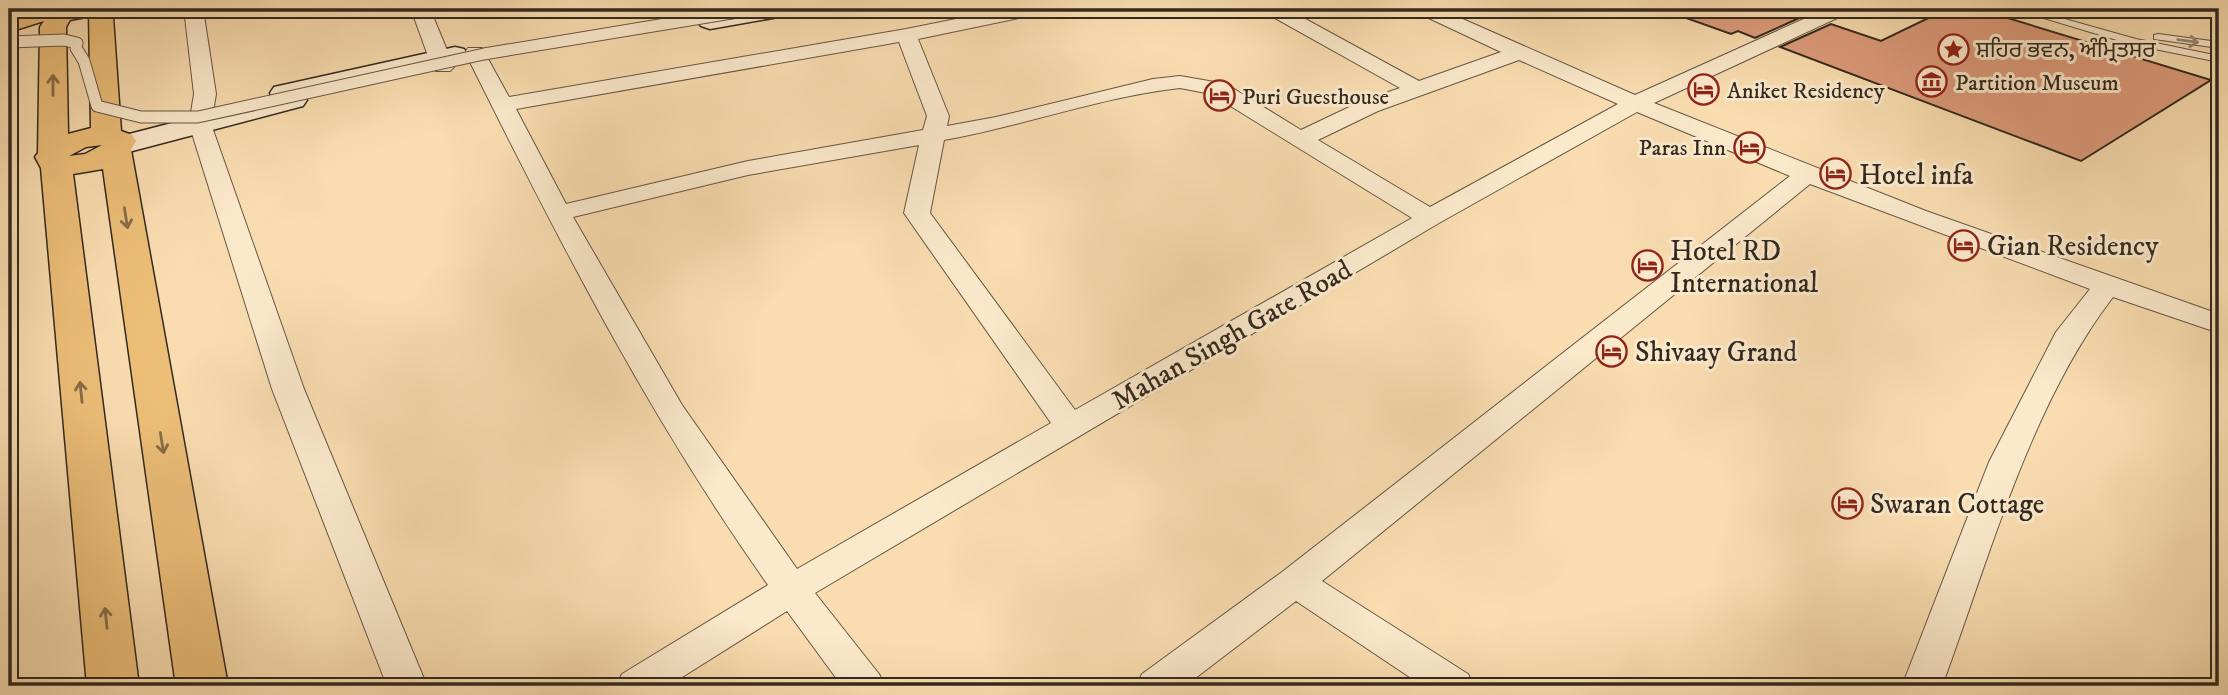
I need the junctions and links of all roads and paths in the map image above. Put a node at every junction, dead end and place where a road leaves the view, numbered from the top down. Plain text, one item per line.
1 (92, 9) edge
2 (103, 9) edge
3 (194, 9) edge
4 (420, 9) edge
5 (733, 9) edge
6 (756, 9) edge
7 (784, 9) edge
8 (1033, 9) edge
9 (1273, 9) edge
10 (1425, 9) edge
11 (1841, 9) edge
12 (2019, 9) edge
13 (2051, 9) edge
14 (57, 14) edge
15 (957, 16) edge
16 (9, 24) edge
17 (906, 35) junction
18 (9, 43) edge
19 (2219, 45) edge
20 (1518, 53) junction
21 (477, 56) junction
22 (2219, 60) edge
23 (441, 63) junction
24 (1416, 88) junction
25 (1636, 103) junction
26 (502, 105) junction
27 (200, 119) junction
28 (936, 135) junction
29 (1303, 138) junction
30 (115, 142) junction
31 (55, 158) junction
32 (1809, 173) junction
33 (559, 213) junction
34 (1430, 218) junction
35 (2107, 286) junction
36 (2219, 324) edge
37 (1071, 428) junction
38 (1295, 582) junction
39 (790, 590) junction
40 (113, 686) edge
41 (202, 686) edge
42 (408, 686) edge
43 (636, 686) edge
44 (865, 686) edge
45 (1156, 686) edge
46 (1454, 686) edge
47 (1922, 686) edge

1 - 14 main road
2 - 30 main road
3 - 27 street
4 - 23 street
5 - 21 street
6 - 18 lane, bridge
7 - 21 street
8 - 15 street
9 - 24 street
10 - 20 street
11 - 25 street, Mahan Singh Gate Road
12 - 22 lane
13 -> 19 lane
14 - 16 main road
14 - 18 main road
31 -> 14 main road
15 - 17 street
17 - 26 street
17 - 28 street
20 - 24 street
20 - 25 street
21 - 23 street
21 - 26 street
23 - 27 street
24 - 29 street
25 - 32 street
25 - 34 street, Mahan Singh Gate Road
26 - 33 street
27 - 30 street
27 - 42 street
28 - 29 street
28 - 33 street
28 - 37 street
29 - 34 street
30 - 31 main road
30 -> 41 main road
40 -> 31 main road
32 - 35 street
32 - 38 street
33 - 39 street
34 - 37 street, Mahan Singh Gate Road
35 - 36 street
35 - 47 street
37 - 39 street, Mahan Singh Gate Road
38 - 45 street
38 - 46 street
39 - 43 street, Mahan Singh Gate Road
39 - 44 street

